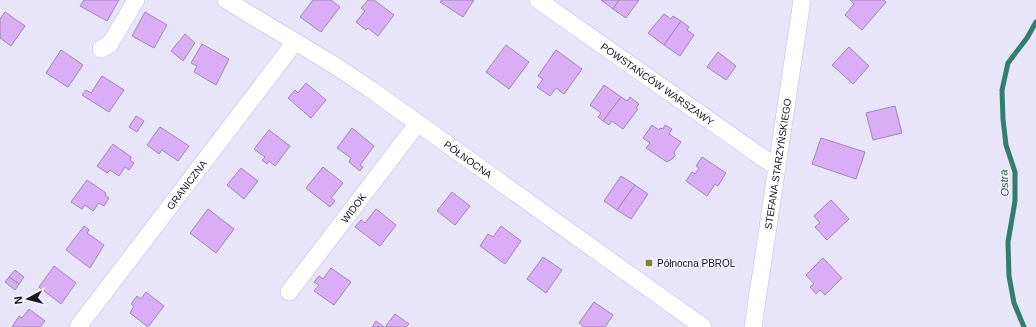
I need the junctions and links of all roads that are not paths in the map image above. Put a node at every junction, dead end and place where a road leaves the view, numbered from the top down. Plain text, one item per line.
1 (136, 0) edge
2 (226, 0) edge
3 (538, 0) edge
4 (802, 0) edge
5 (295, 42) junction
6 (101, 49) dead end
7 (418, 123) junction
8 (776, 167) junction
9 (289, 292) dead end
10 (78, 327) edge
11 (703, 327) edge
12 (753, 327) edge

1 - 6 street
2 - 5 street, PÓŁNOCNA
3 - 8 street, POWSTAŃCÓW WARSZAWY
4 - 8 street, STEFANA STARZYŃSKIEGO
5 - 7 street, PÓŁNOCNA
5 - 10 street, GRANICZNA
7 - 9 street, WIDOK
7 - 11 street, PÓŁNOCNA
8 - 12 street, STEFANA STARZYŃSKIEGO

